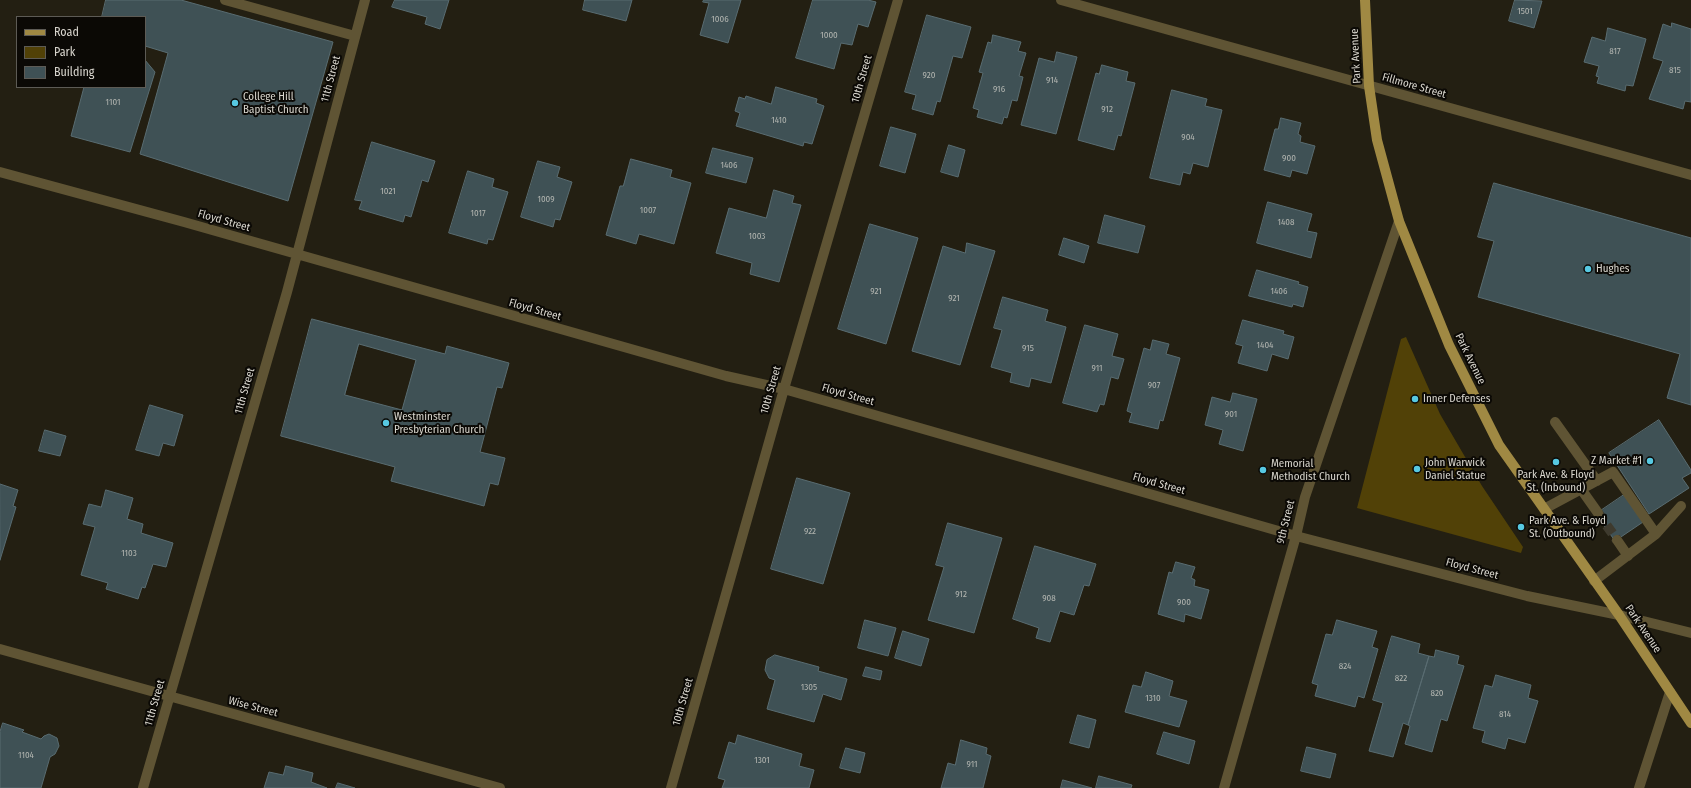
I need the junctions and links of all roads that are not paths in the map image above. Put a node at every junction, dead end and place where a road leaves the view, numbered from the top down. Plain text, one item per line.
1 (225, 0) edge
2 (365, 0) edge
3 (898, 0) edge
4 (1061, 0) edge
5 (1365, 0) edge
6 (355, 36) junction
7 (1369, 86) junction
8 (0, 172) edge
9 (1691, 176) edge
10 (1399, 221) junction
11 (297, 256) junction
12 (784, 389) junction
13 (1555, 422) dead end
14 (1596, 481) junction
15 (1581, 489) junction
16 (1681, 506) dead end
17 (1544, 509) junction
18 (1598, 513) tunnel mouth
19 (1656, 534) junction
20 (1296, 536) junction
21 (1617, 540) tunnel mouth
22 (1628, 556) junction
23 (1594, 581) junction
24 (1619, 615) junction
25 (1691, 633) edge
26 (0, 649) edge
27 (1670, 692) junction
28 (169, 696) junction
29 (1691, 723) edge
30 (143, 788) edge
31 (500, 788) edge
32 (671, 788) edge
33 (1224, 788) edge
34 (1639, 788) edge

1 - 6 street
2 - 6 street, 11th Street
3 - 12 street, 10th Street
4 - 7 street, Fillmore Street
5 - 7 main road, Park Avenue
6 - 11 street, 11th Street
7 - 9 street, Fillmore Street
7 - 10 main road, Park Avenue
8 - 11 street, Floyd Street
10 - 17 main road, Park Avenue
10 - 20 street, 9th Street
11 - 12 street, Floyd Street
11 - 28 street, 11th Street
12 - 20 street, Floyd Street
12 - 32 street, 10th Street
13 - 14 street
14 - 15 street
14 - 19 street
15 - 17 street
15 - 18 street
16 - 19 street
17 - 23 main road, Park Avenue
19 - 22 street
20 - 24 street, Floyd Street
20 - 33 street, 9th Street
21 - 22 street
22 - 23 street
23 - 24 main road, Park Avenue
24 - 25 street, Floyd Street
24 - 27 main road, Park Avenue
26 - 28 street, Wise Street
27 - 29 main road, Park Avenue
27 - 34 street
28 - 30 street, 11th Street
28 - 31 street, Wise Street

